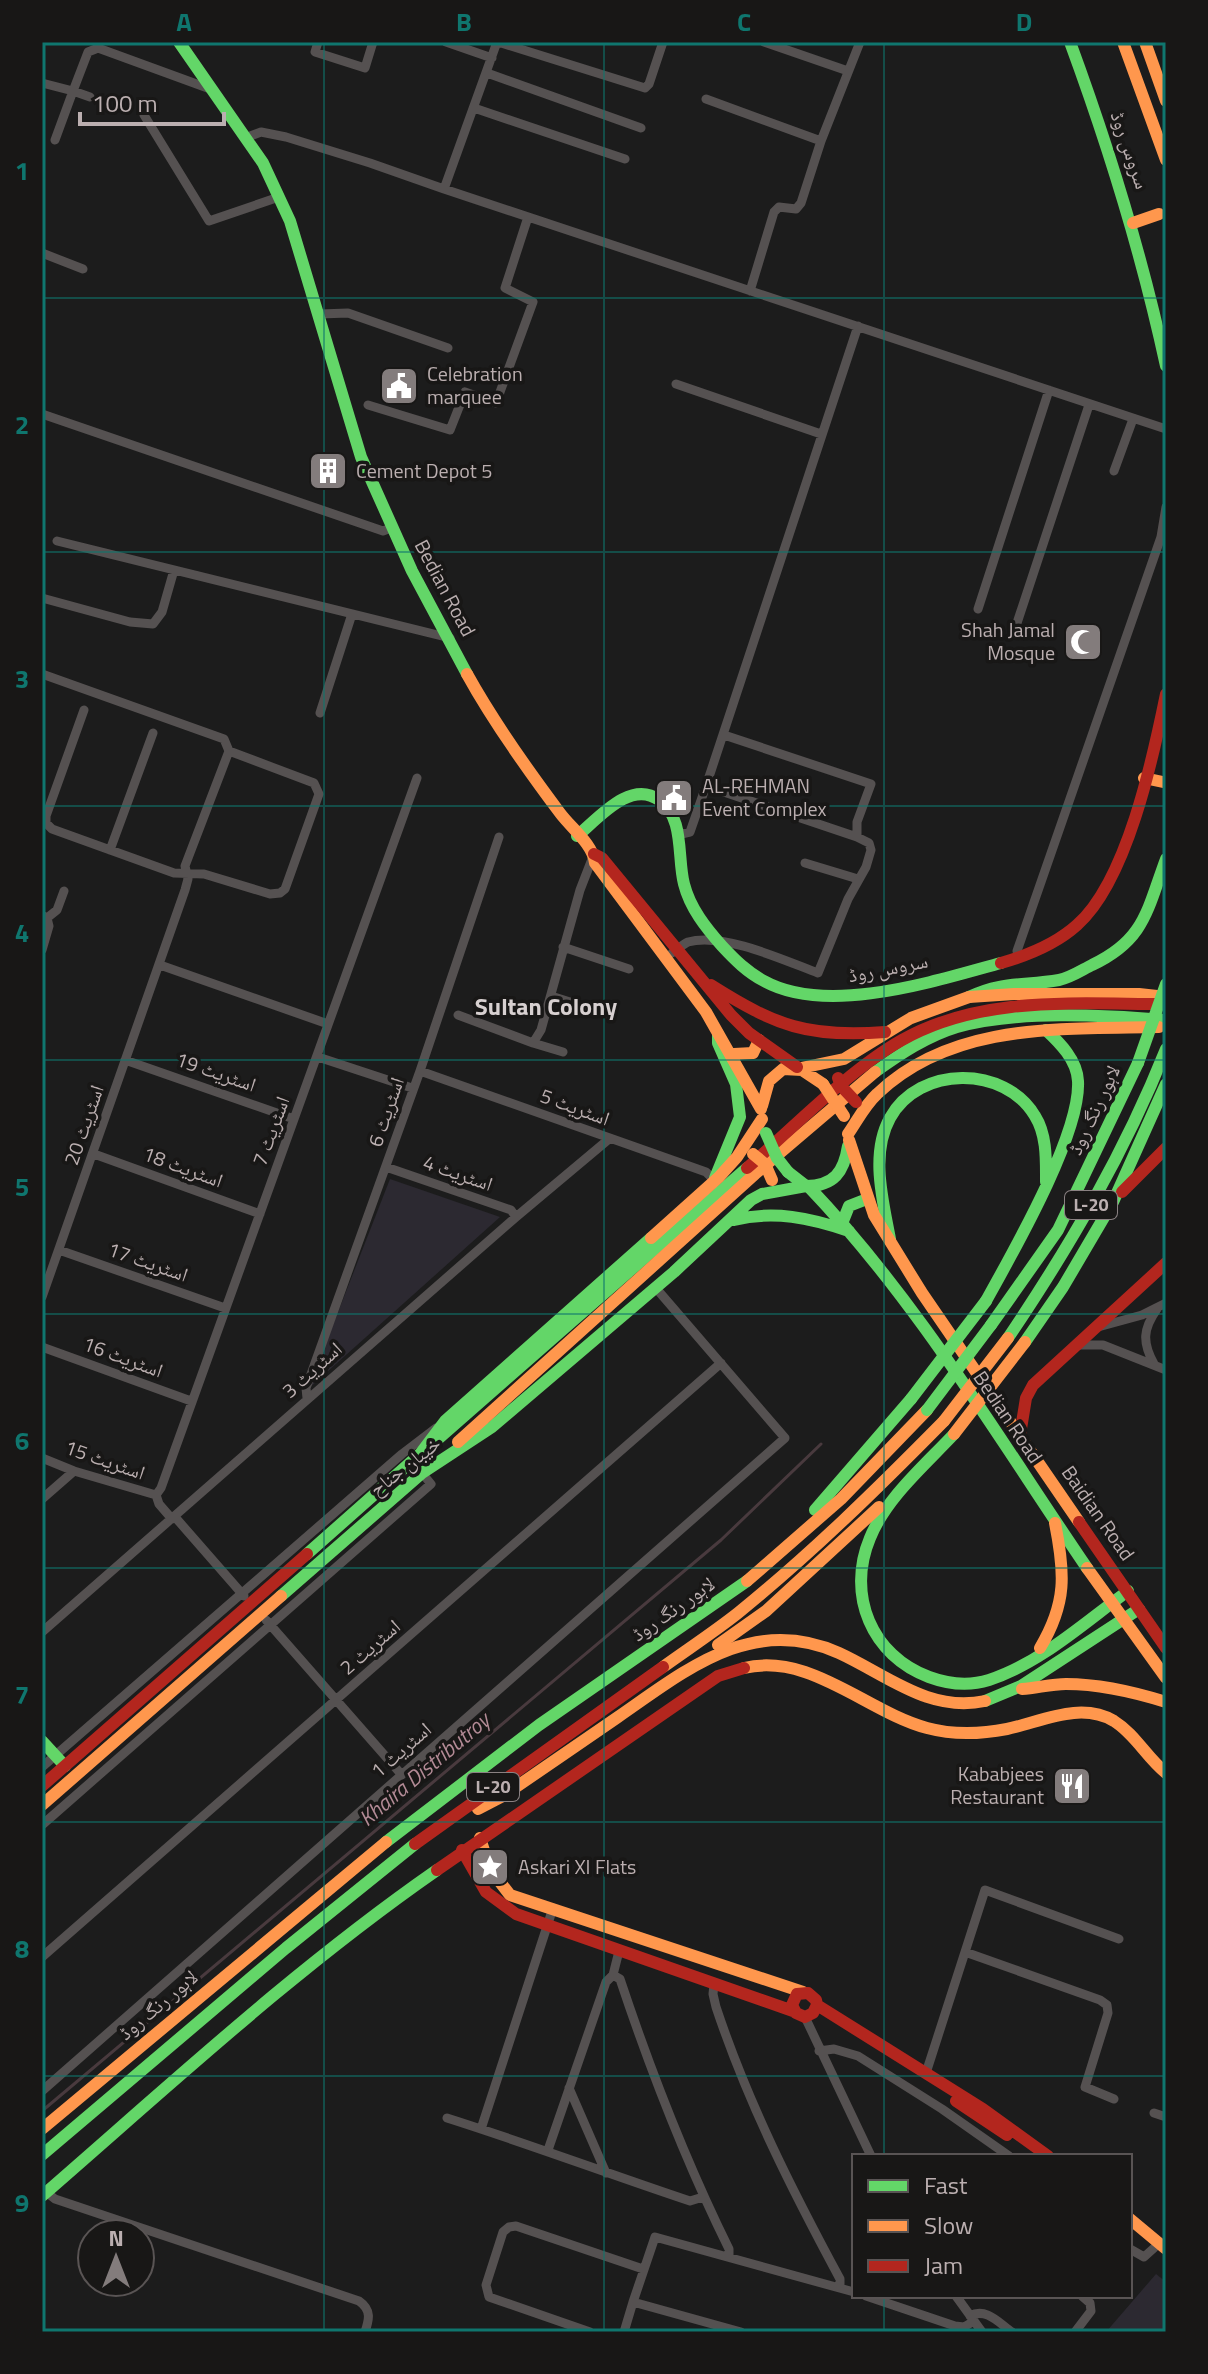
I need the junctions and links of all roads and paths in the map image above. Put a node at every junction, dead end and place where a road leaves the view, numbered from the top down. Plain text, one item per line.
1 (179, 42) edge
2 (318, 42) edge
3 (373, 42) edge
4 (446, 42) edge
5 (498, 42) edge
6 (663, 42) edge
7 (764, 42) edge
8 (860, 42) edge
9 (1070, 42) edge
10 (1123, 42) edge
11 (1145, 42) edge
12 (492, 58) junction
13 (848, 71) junction
14 (487, 73) junction
15 (42, 83) edge
16 (213, 90) junction
17 (73, 91) junction
18 (90, 97) dead end
19 (706, 99) dead end
20 (1166, 101) edge
21 (474, 108) junction
22 (144, 115) dead end
23 (641, 128) dead end
24 (245, 138) junction
25 (55, 140) dead end
26 (821, 141) junction
27 (625, 159) dead end
28 (1166, 160) edge
29 (444, 189) junction
30 (279, 197) junction
31 (1159, 214) dead end
32 (528, 217) junction
33 (1133, 223) junction
34 (42, 253) edge
35 (83, 269) dead end
36 (750, 291) junction
37 (320, 314) junction
38 (858, 326) junction
39 (448, 348) dead end
40 (1166, 366) edge
41 (676, 384) dead end
42 (1049, 390) junction
43 (368, 405) dead end
44 (1089, 405) junction
45 (42, 414) edge
46 (1133, 419) junction
47 (1166, 429) edge
48 (821, 434) junction
49 (1114, 471) dead end
50 (1166, 507) edge
51 (391, 528) junction
52 (57, 541) dead end
53 (174, 570) junction
54 (42, 598) edge
55 (978, 609) dead end
56 (352, 614) junction
57 (1017, 623) dead end
58 (450, 638) junction
59 (42, 674) edge
60 (1166, 694) edge
61 (84, 710) dead end
62 (320, 713) dead end
63 (153, 733) dead end
64 (724, 735) junction
65 (229, 751) junction
66 (417, 778) dead end
67 (1144, 778) junction
68 (1163, 782) dead end
69 (706, 786) junction
70 (677, 835) junction
71 (577, 836) junction
72 (499, 837) dead end
73 (857, 837) junction
74 (110, 850) junction
75 (594, 854) junction
76 (1166, 859) edge
77 (805, 863) dead end
78 (187, 874) junction
79 (858, 879) junction
80 (64, 891) dead end
81 (44, 917) edge
82 (718, 942) junction
83 (563, 947) junction
84 (42, 950) edge
85 (672, 953) junction
86 (1019, 958) junction
87 (160, 965) junction
88 (629, 969) dead end
89 (698, 977) junction
90 (1166, 984) edge
91 (551, 996) junction
92 (969, 997) junction
93 (1166, 997) edge
94 (1166, 1004) edge
95 (608, 1014) dead end
96 (458, 1015) dead end
97 (1166, 1020) edge
98 (328, 1024) junction
99 (1166, 1026) edge
100 (1046, 1030) junction
101 (718, 1031) junction
102 (886, 1032) junction
103 (759, 1040) junction
104 (873, 1041) junction
105 (533, 1043) junction
106 (1166, 1049) edge
107 (563, 1052) dead end
108 (734, 1054) junction
109 (318, 1057) junction
110 (125, 1060) junction
111 (799, 1067) junction
112 (910, 1067) junction
113 (420, 1071) junction
114 (1166, 1084) edge
115 (412, 1088) junction
116 (294, 1119) junction
117 (763, 1120) junction
118 (848, 1137) junction
119 (609, 1139) junction
120 (1166, 1148) edge
121 (94, 1154) junction
122 (386, 1167) junction
123 (717, 1179) junction
124 (1046, 1182) junction
125 (807, 1186) junction
126 (762, 1194) junction
127 (867, 1199) junction
128 (1113, 1202) junction
129 (260, 1214) junction
130 (516, 1217) junction
131 (733, 1220) junction
132 (847, 1226) junction
133 (890, 1239) junction
134 (59, 1250) junction
135 (1166, 1263) edge
136 (655, 1287) junction
137 (42, 1297) edge
138 (1162, 1306) edge
139 (225, 1308) junction
140 (1095, 1328) junction
141 (1077, 1345) junction
142 (42, 1347) edge
143 (721, 1363) junction
144 (1154, 1365) junction
145 (1166, 1370) edge
146 (307, 1398) junction
147 (191, 1401) junction
148 (997, 1402) joint
149 (445, 1421) junction
150 (1020, 1435) junction
151 (420, 1454) junction
152 (42, 1458) edge
153 (74, 1471) junction
154 (422, 1473) junction
155 (914, 1478) junction
156 (156, 1495) junction
157 (42, 1499) edge
158 (173, 1518) junction
159 (1055, 1523) junction
160 (785, 1549) junction
161 (1128, 1591) junction
162 (246, 1599) junction
163 (1111, 1603) junction
164 (1139, 1609) junction
165 (266, 1619) junction
166 (1122, 1620) junction
167 (42, 1632) edge
168 (1166, 1648) edge
169 (1035, 1656) junction
170 (698, 1662) junction
171 (1166, 1678) edge
172 (1018, 1689) junction
173 (336, 1700) junction
174 (1166, 1702) edge
175 (42, 1741) edge
176 (60, 1761) junction
177 (42, 1767) edge
178 (1166, 1773) edge
179 (401, 1774) junction
180 (42, 1786) edge
181 (42, 1805) edge
182 (42, 1825) edge
183 (431, 1832) junction
184 (480, 1838) junction
185 (462, 1850) junction
186 (553, 1908) junction
187 (546, 1926) junction
188 (1119, 1939) dead end
189 (619, 1951) junction
190 (965, 1952) junction
191 (42, 1957) edge
192 (613, 1975) junction
193 (714, 1984) junction
194 (803, 1992) junction
195 (807, 2011) junction
196 (819, 2051) junction
197 (926, 2073) junction
198 (569, 2088) junction
199 (42, 2091) edge
200 (1114, 2099) dead end
201 (1154, 2113) dead end
202 (1166, 2117) edge
203 (447, 2118) dead end
204 (42, 2129) edge
205 (481, 2129) junction
206 (548, 2150) junction
207 (870, 2154) edge
208 (1006, 2154) edge
209 (1032, 2154) edge
210 (1045, 2154) edge
211 (42, 2155) edge
212 (606, 2173) junction
213 (44, 2194) edge
214 (703, 2197) junction
215 (1132, 2221) edge
216 (1132, 2230) edge
217 (1162, 2246) edge
218 (1132, 2250) edge
219 (729, 2256) junction
220 (1166, 2258) edge
221 (643, 2269) junction
222 (840, 2287) junction
223 (852, 2291) edge
224 (872, 2298) edge
225 (957, 2298) edge
226 (1084, 2298) edge
227 (633, 2302) junction
228 (972, 2319) junction
229 (699, 2327) edge
230 (365, 2332) edge
231 (590, 2332) edge
232 (624, 2332) edge
233 (741, 2332) edge
234 (982, 2332) edge
235 (1012, 2332) edge
236 (1075, 2332) edge

1 - 16 main road, Bedian Road
2 - 3 street
4 - 12 street
5 - 6 street
5 - 12 street
7 - 13 street
8 - 13 street
9 - 33 main road, سروس روڈ
10 - 28 main road
11 - 20 main road
12 - 14 street
13 - 26 street
14 - 21 street
14 - 23 street
15 - 17 street
16 - 17 street
16 - 24 main road, Bedian Road
17 - 18 street
17 - 25 street
19 - 26 street
21 - 27 street
21 - 29 street
22 - 30 street
24 - 29 street
24 - 30 main road, Bedian Road
26 - 36 street
29 - 32 street
30 - 37 main road, Bedian Road
31 - 33 main road
32 - 36 street
32 - 43 street
33 - 40 main road, سروس روڈ
34 - 35 street
36 - 38 street
37 - 39 street
37 - 51 main road, Bedian Road
38 - 42 street
38 - 48 street
41 - 48 street
42 - 44 street
42 - 55 street
44 - 46 street
44 - 57 street
45 - 51 street
46 - 47 street
46 - 49 street
48 - 64 street
50 - 86 street
51 - 58 main road, Bedian Road
52 - 53 street
53 - 54 street
53 - 56 street
56 - 58 street
56 - 62 street
58 - 71 main road, Bedian Road
59 - 65 street
60 - 67 main road, سروس روڈ
61 - 74 street
63 - 74 street
64 - 69 street
64 - 73 street
65 - 78 street, اسٹریٹ 20
65 - 78 street
66 - 98 street, اسٹریٹ 7
67 - 68 main road
67 - 86 main road, سروس روڈ
69 - 70 street
69 - 73 street
70 - 71 main road, سروس روڈ
70 - 82 main road, سروس روڈ
71 - 75 main road, Bedian Road
72 - 113 street, اسٹریٹ 6
73 - 79 street
74 - 78 street
75 - 83 street
75 - 85 main road, Bedian Road
76 - 92 main road
77 - 79 street
78 - 87 street, اسٹریٹ 20
79 - 82 street
80 - 81 street
81 - 84 street
82 - 85 street
82 - 86 main road, سروس روڈ
83 - 88 street
83 - 91 street
85 - 89 main road
85 - 101 main road, Bedian Road
87 - 98 street
87 - 110 street, اسٹریٹ 20
89 - 102 main road
89 - 103 main road
90 - 160 main road, لاہور رنگ روڈ / L-20, bridge
91 - 95 street
91 - 105 street
92 - 93 main road
92 - 102 main road
94 - 151 main road
96 - 105 street
97 - 154 main road
98 - 109 street, اسٹریٹ 7
99 - 100 main road
100 - 112 main road
100 - 124 main road
101 - 108 main road, Bedian Road
101 - 123 main road
102 - 104 main road
103 - 108 main road
103 - 111 main road
104 - 111 main road
104 - 112 main road, bridge
105 - 107 street
106 - 183 main road, لاہور رنگ روڈ / L-20, bridge
108 - 117 main road, Bedian Road
109 - 115 street
109 - 116 street, اسٹریٹ 7
110 - 116 street, اسٹریٹ 19
110 - 121 street, اسٹریٹ 20
111 - 117 main road
111 - 118 main road, bridge
112 - 118 main road
113 - 115 street, اسٹریٹ 6
113 - 119 street, اسٹریٹ 5
114 - 128 main road
115 - 122 street, اسٹریٹ 6
116 - 129 street, اسٹریٹ 7
117 - 123 main road, خیبان جناح
117 - 125 main road, bridge
118 - 125 main road
118 - 127 main road
119 - 123 street, اسٹریٹ 5
119 - 130 street, اسٹریٹ 3
120 - 128 main road
121 - 129 street, اسٹریٹ 18
121 - 134 street, اسٹریٹ 20
122 - 130 street, اسٹریٹ 4
122 - 146 street, اسٹریٹ 6
123 - 126 main road, خیبان جناح, bridge
123 - 149 main road, خیبان جناح
124 - 133 main road
124 - 160 main road, bridge
125 - 126 main road
125 - 132 main road, Bedian Road
126 - 131 main road, خیبان جناح
127 - 132 main road
127 - 133 main road
128 - 155 main road, bridge
129 - 139 street, اسٹریٹ 7
130 - 146 street, اسٹریٹ 3
131 - 132 main road
131 - 136 main road, خیبان جناح
132 - 159 main road, Bedian Road
133 - 148 main road, Bedian Road
134 - 137 street, اسٹریٹ 20
134 - 139 street, اسٹریٹ 17
135 - 140 main road
136 - 143 street
136 - 154 main road, خیبان جناح
138 - 140 street
138 - 144 street
139 - 147 street, اسٹریٹ 7
140 - 141 main road
141 - 144 street
141 - 150 main road
142 - 147 street, اسٹریٹ 16
143 - 173 street, اسٹریٹ 2
143 - 179 street, اسٹریٹ 1
144 - 145 street
146 - 158 street, اسٹریٹ 3
147 - 156 street, اسٹریٹ 7
148 - 150 main road, Baidian Road
149 - 151 main road, خیبان جناح
149 - 162 street
150 - 161 main road, Baidian Road
151 - 162 main road, خیبان جناح
152 - 153 street, اسٹریٹ 15
153 - 156 street, اسٹریٹ 15
153 - 157 street
154 - 165 main road, خیبان جناح
155 - 169 main road
155 - 170 main road
156 - 158 street
158 - 162 street
158 - 167 street, اسٹریٹ 3
159 - 163 main road, Bedian Road
159 - 169 main road
160 - 204 main road, لاہور رنگ روڈ / L-20
161 - 163 main road
161 - 164 main road, Baidian Road
162 - 176 main road, خیبان جناح
163 - 166 main road, Bedian Road
163 - 169 main road
164 - 166 main road
164 - 168 main road, Baidian Road
165 - 173 street
165 - 181 main road, خیبان جناح
165 - 182 street
166 - 171 main road, Bedian Road
166 - 172 main road
170 - 172 main road
170 - 183 main road
172 - 174 main road
173 - 179 street
173 - 191 street, اسٹریٹ 2
175 - 176 main road
176 - 177 street
176 - 180 main road, خیبان جناح
178 - 184 main road
179 - 199 street, اسٹریٹ 1
183 - 211 main road, لاہور رنگ روڈ / L-20
184 - 185 main road
184 - 186 main road
185 - 187 main road
185 - 213 main road
186 - 187 street
186 - 194 main road
187 - 189 main road
187 - 205 street
188 - 190 street
189 - 192 street
189 - 193 main road
190 - 197 street
190 - 200 street
192 - 198 street
192 - 214 street
193 - 195 main road
193 - 222 street
194 - 195 main road
194 - 195 main road
195 - 196 street
195 - 197 main road
195 - 209 main road
196 - 207 street
196 - 208 street
197 - 210 main road
198 - 206 street
198 - 212 street
201 - 202 street
203 - 205 street
205 - 206 street
206 - 212 street
212 - 214 street
213 - 230 street
214 - 219 street
215 - 217 main road
216 - 217 main road
217 - 218 street
217 - 220 main road
219 - 221 street
219 - 222 street
221 - 227 street
221 - 231 street
222 - 223 street
224 - 228 street
225 - 228 street
226 - 236 street
227 - 229 street
227 - 232 street
228 - 234 street
228 - 235 street
229 - 233 street

